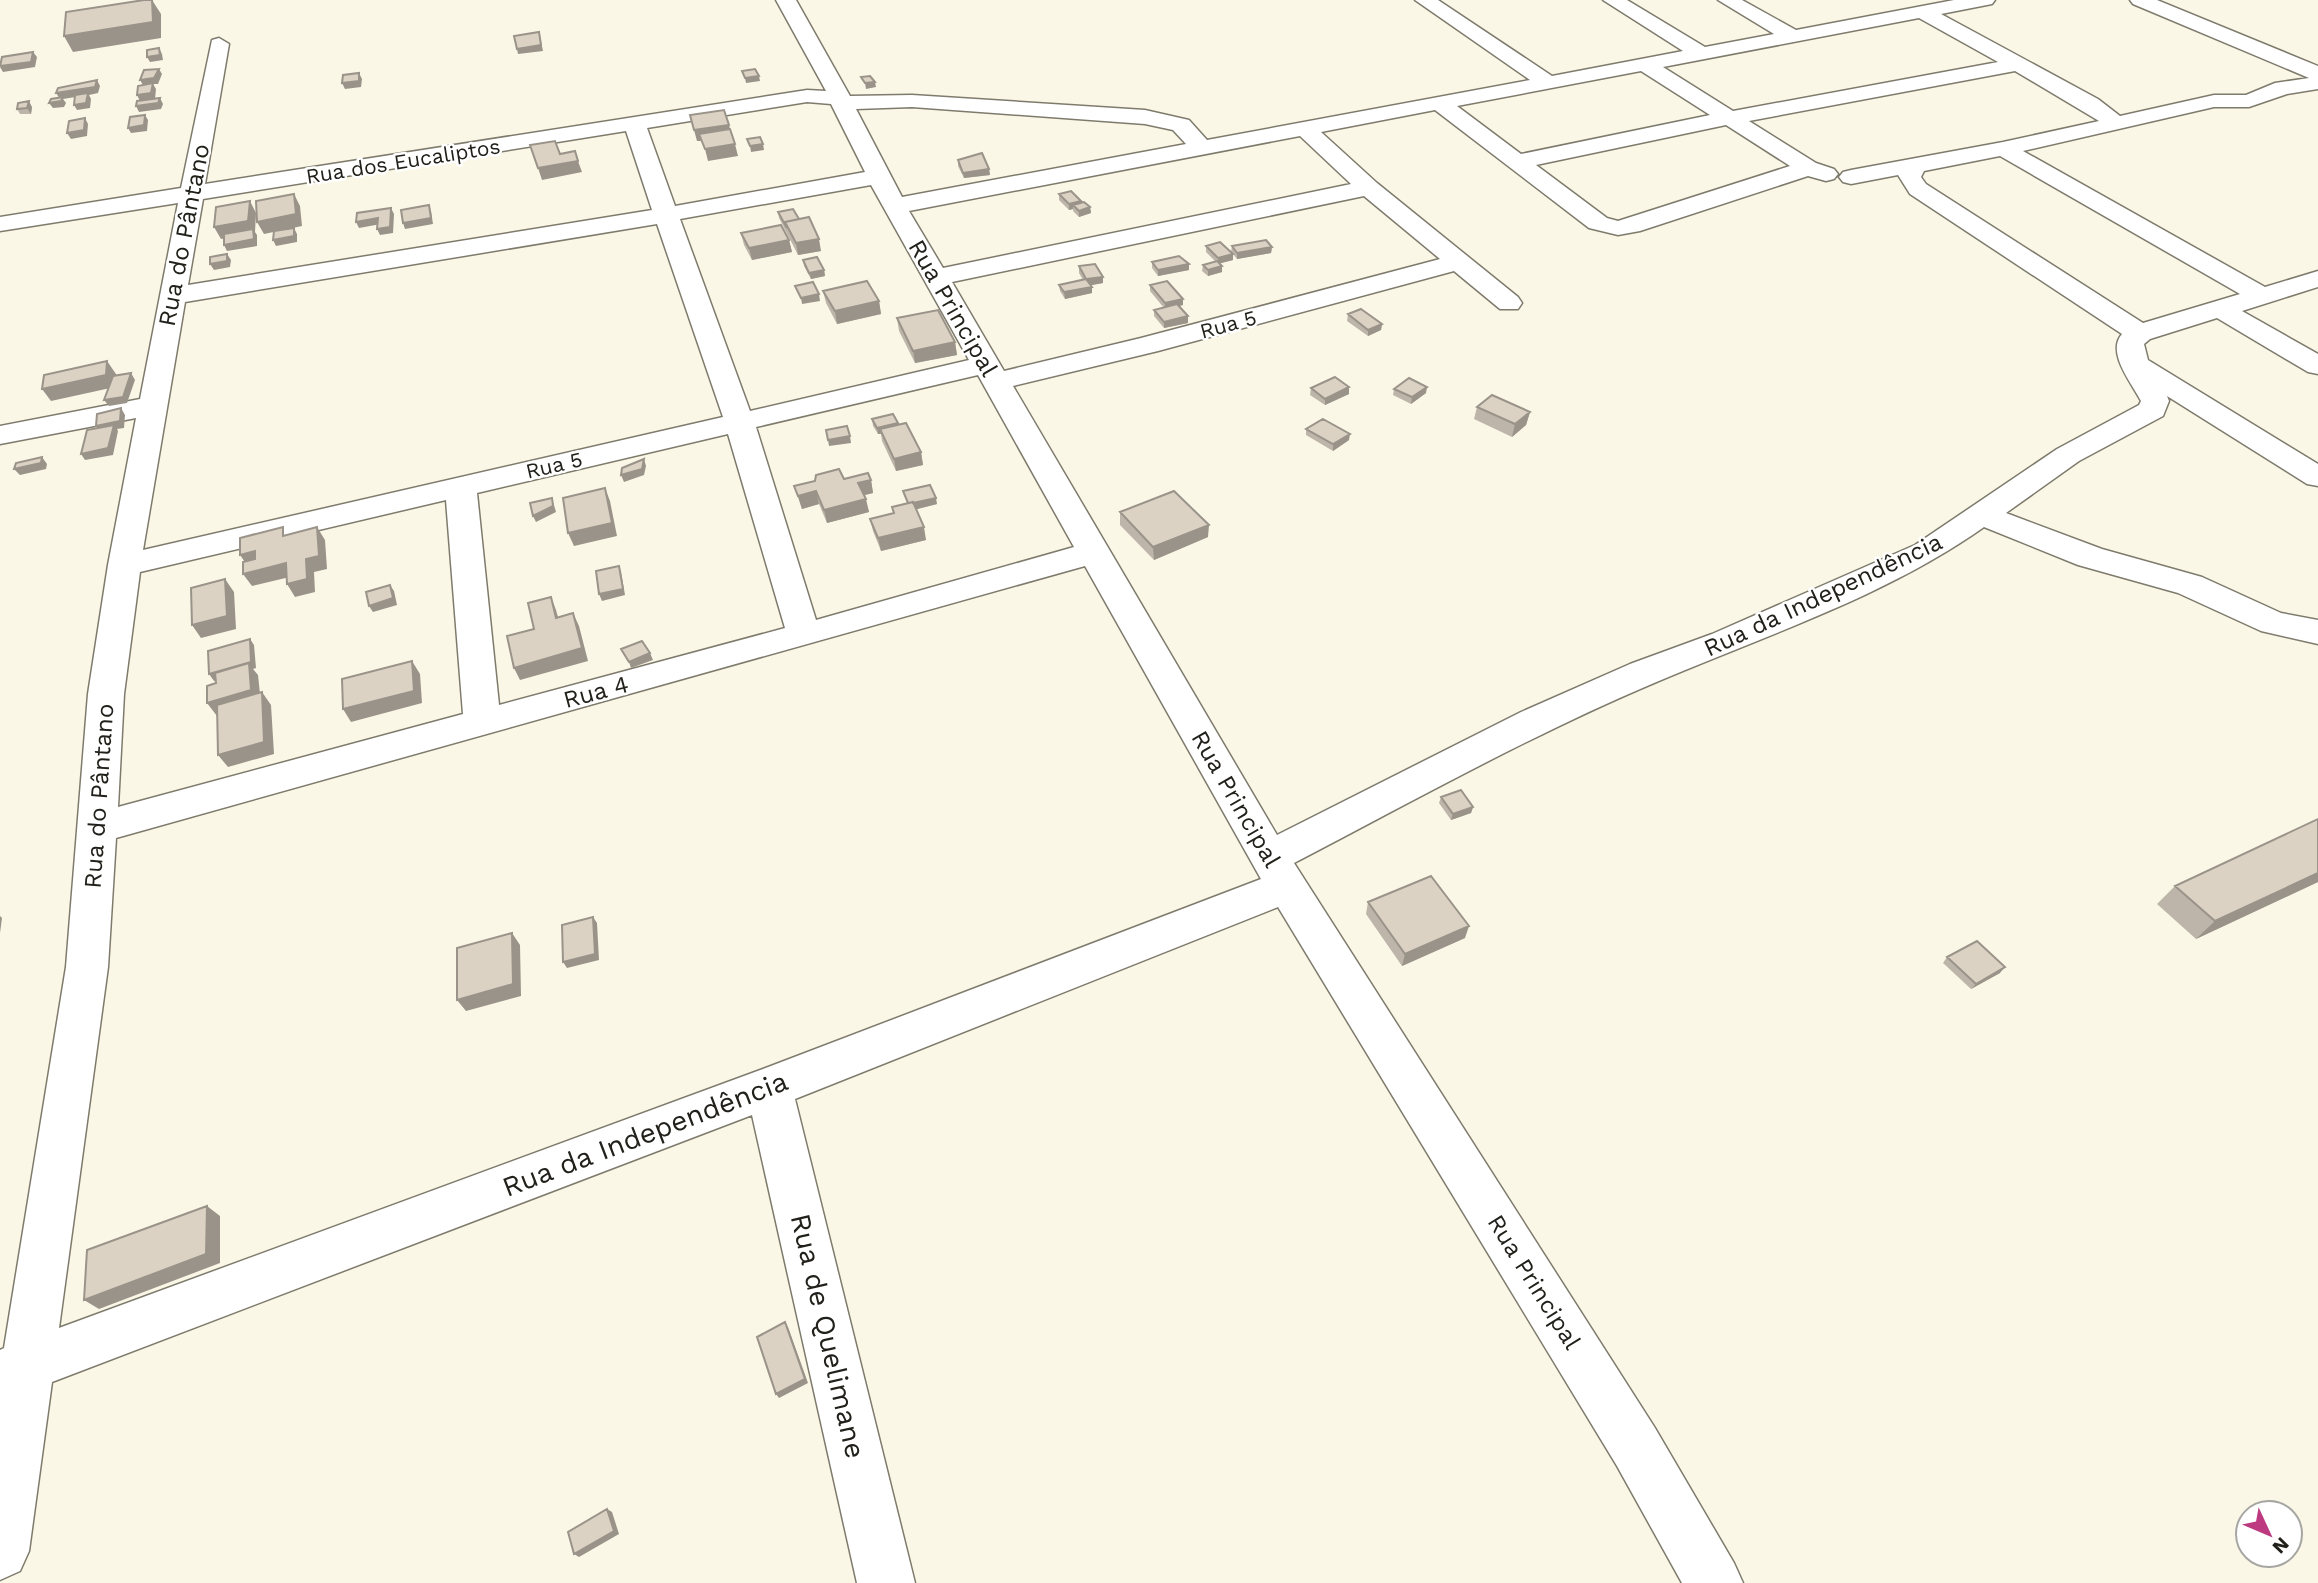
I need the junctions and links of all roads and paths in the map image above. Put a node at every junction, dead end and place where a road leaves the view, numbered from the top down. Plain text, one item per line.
1 (786, 0) edge
2 (1426, 0) edge
3 (1613, 0) edge
4 (1728, 0) edge
5 (1985, 0) edge
6 (2140, 0) edge
7 (1922, 12) junction
8 (1794, 37) junction
9 (219, 44) dead end
10 (1703, 54) junction
11 (2275, 56) junction
12 (1646, 65) junction
13 (2015, 65) junction
14 (2318, 74) edge
15 (2318, 83) edge
16 (1550, 84) junction
17 (2283, 88) junction
18 (830, 95) junction
19 (2090, 104) junction
20 (1442, 105) junction
21 (2141, 117) junction
22 (1730, 118) junction
23 (2115, 122) junction
24 (634, 123) junction
25 (1306, 131) junction
26 (1203, 149) junction
27 (2003, 149) junction
28 (1516, 162) junction
29 (1808, 168) junction
30 (1917, 177) junction
31 (1369, 188) junction
32 (887, 192) junction
33 (191, 195) junction
34 (666, 214) junction
35 (0, 224) edge
36 (1460, 261) junction
37 (935, 278) junction
38 (2318, 279) edge
39 (2260, 295) junction
40 (171, 296) junction
41 (1509, 303) dead end
42 (2218, 307) junction
43 (2139, 350) junction
44 (2318, 366) edge
45 (990, 373) junction
46 (152, 406) junction
47 (739, 421) junction
48 (0, 435) edge
49 (2318, 477) edge
50 (461, 486) junction
51 (1982, 515) junction
52 (1094, 552) junction
53 (124, 565) junction
54 (2318, 632) edge
55 (804, 635) junction
56 (482, 723) junction
57 (97, 828) junction
58 (1278, 871) junction
59 (769, 1088) junction
60 (14, 1370) edge
61 (0, 1551) edge
62 (886, 1583) edge
63 (1714, 1583) edge

1 - 18 street, Rua Principal
2 - 16 street
3 - 10 street
4 - 8 street
5 - 7 street
6 - 11 street
7 - 8 street
7 - 13 street
8 - 10 street
9 - 33 street, Rua do Pântano
10 - 12 street
11 - 14 street
11 - 17 street
12 - 16 street
12 - 22 street
13 - 19 street
13 - 22 street
15 - 17 street
16 - 20 street
17 - 21 street
18 - 24 street, Rua dos Eucaliptos
18 - 26 street, Rua dos Eucaliptos
18 - 32 street, Rua Principal
19 - 21 street
19 - 23 street
20 - 25 street
20 - 28 street
21 - 23 street
22 - 28 street
22 - 29 street
23 - 27 street
24 - 33 street, Rua dos Eucaliptos
24 - 34 street
25 - 26 street
25 - 31 street
26 - 32 street
27 - 30 street
27 - 39 street
28 - 29 street
29 - 30 street
30 - 43 street
31 - 36 street
31 - 37 street
32 - 34 street
32 - 37 street, Rua Principal
33 - 35 street, Rua dos Eucaliptos
33 - 40 street, Rua do Pântano
34 - 40 street
34 - 47 street
36 - 41 street
36 - 45 street, Rua 5
37 - 45 street, Rua Principal
38 - 39 street
39 - 42 street
40 - 46 street, Rua do Pântano
42 - 43 street
42 - 44 street
43 - 49 street
43 - 51 street, Rua da Independência
45 - 47 street, Rua 5
45 - 52 street, Rua Principal
46 - 48 street
46 - 53 street, Rua do Pântano
47 - 50 street, Rua 5
47 - 55 street
50 - 53 street, Rua 5
50 - 56 street
51 - 54 street
51 - 58 street, Rua da Independência
52 - 55 street, Rua 4
52 - 58 street, Rua Principal
53 - 57 street, Rua do Pântano
55 - 56 street, Rua 4
56 - 57 street, Rua 4
57 - 60 street, Rua do Pântano
58 - 59 street, Rua da Independência
58 - 63 street, Rua Principal
59 - 60 street, Rua da Independência
59 - 62 street, Rua de Quelimane
60 - 61 street, Rua do Pântano

